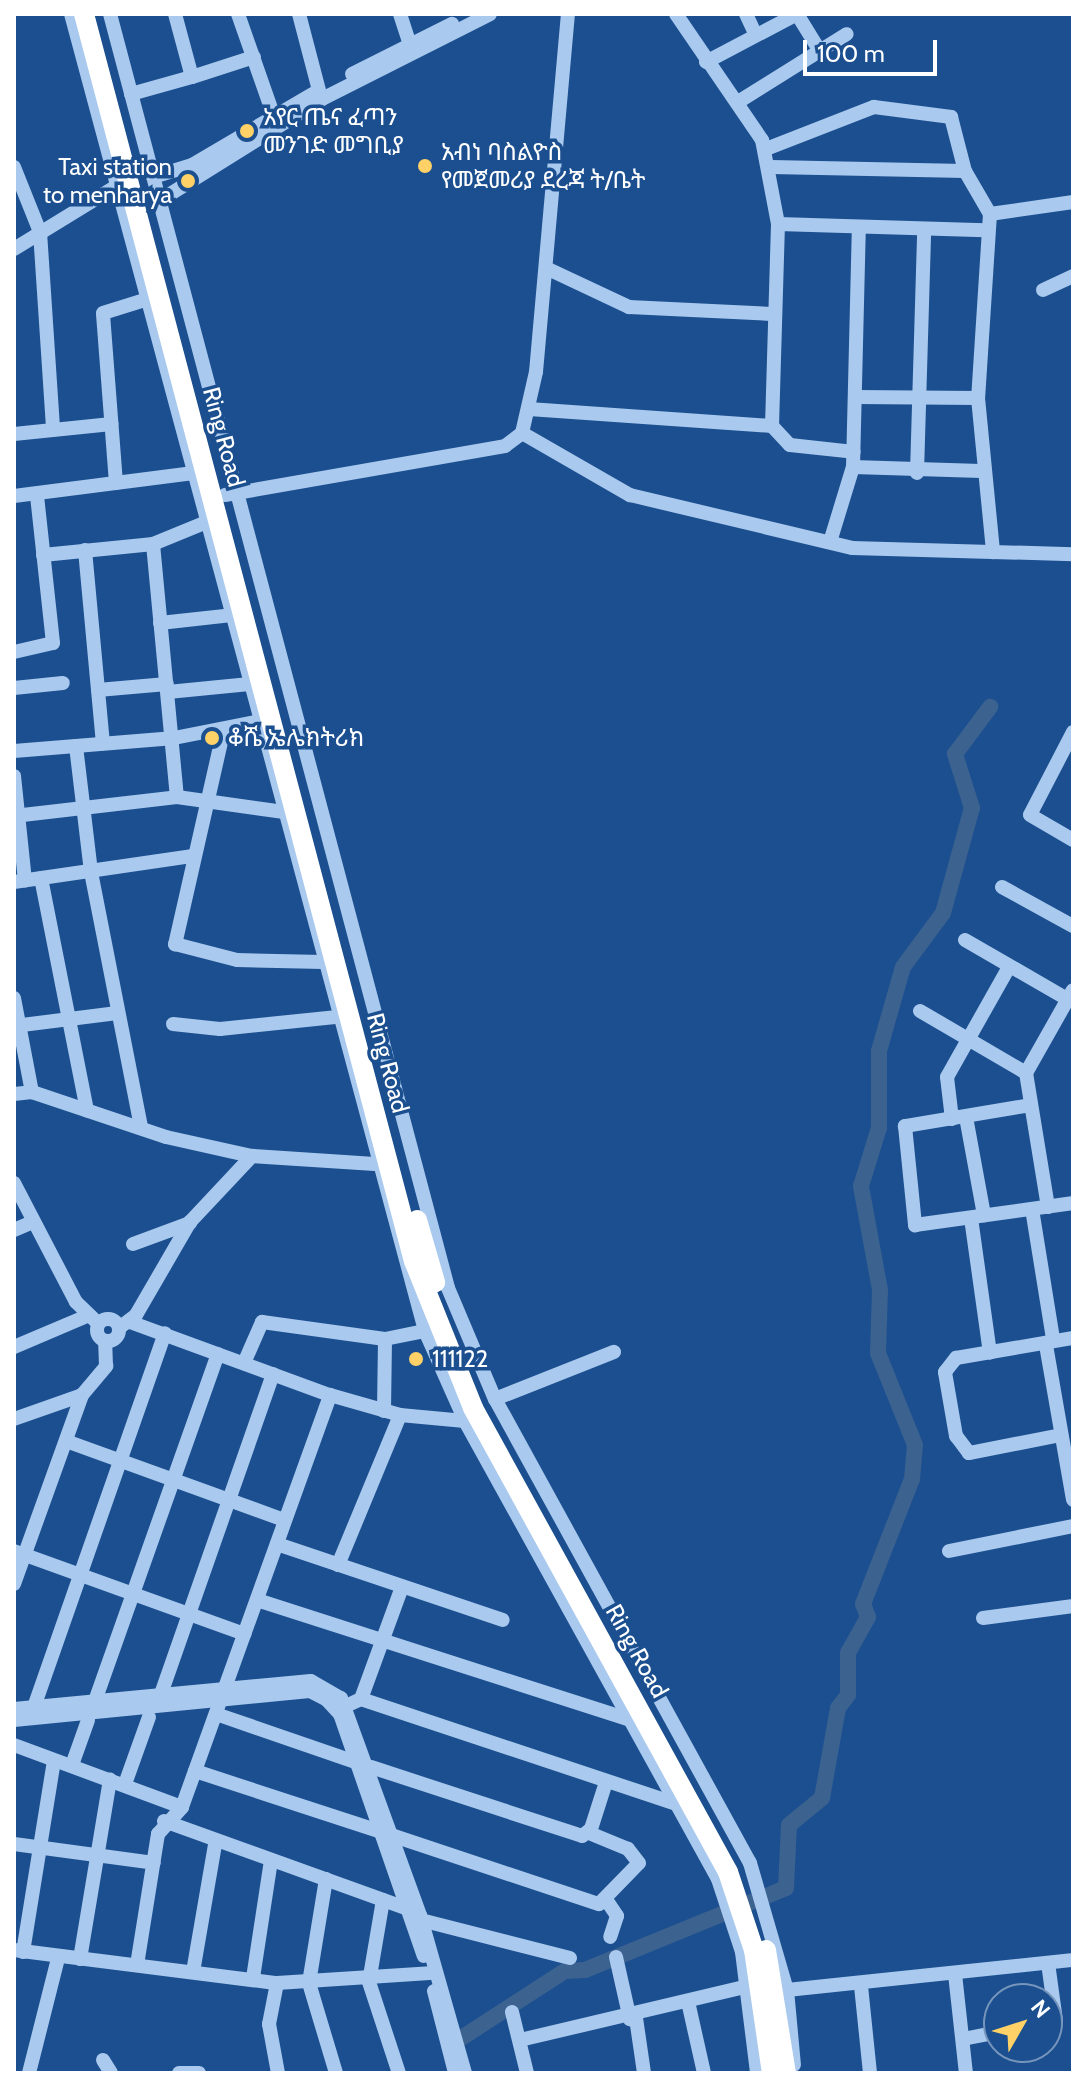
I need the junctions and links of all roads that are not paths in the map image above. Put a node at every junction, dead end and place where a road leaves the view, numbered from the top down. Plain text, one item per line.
1 (71, 14) edge
2 (84, 14) edge
3 (97, 14) edge
4 (110, 14) edge
5 (175, 14) edge
6 (238, 14) edge
7 (299, 14) edge
8 (400, 14) edge
9 (469, 14) edge
10 (490, 14) edge
11 (568, 14) edge
12 (676, 14) edge
13 (746, 14) edge
14 (797, 14) edge
15 (453, 18) edge
16 (847, 34) dead end
17 (756, 35) junction
18 (411, 50) junction
19 (821, 53) junction
20 (254, 57) junction
21 (706, 62) junction
22 (192, 77) junction
23 (319, 90) junction
24 (131, 94) junction
25 (738, 102) junction
26 (273, 114) junction
27 (766, 149) junction
28 (14, 167) edge
29 (771, 167) junction
30 (965, 171) junction
31 (153, 177) junction
32 (117, 186) junction
33 (159, 201) junction
34 (1073, 202) edge
35 (990, 214) junction
36 (778, 224) junction
37 (859, 228) junction
38 (924, 230) junction
39 (985, 230) junction
40 (40, 232) junction
41 (14, 249) edge
42 (546, 268) junction
43 (1073, 276) edge
44 (1043, 290) dead end
45 (148, 299) junction
46 (772, 314) junction
47 (855, 397) junction
48 (915, 397) junction
49 (978, 398) junction
50 (529, 409) junction
51 (111, 424) junction
52 (772, 426) junction
53 (53, 430) junction
54 (522, 433) junction
55 (14, 434) edge
56 (854, 452) junction
57 (853, 467) junction
58 (981, 471) junction
59 (194, 473) junction
60 (917, 473) junction
61 (116, 483) junction
62 (231, 493) junction
63 (37, 495) junction
64 (14, 496) edge
65 (207, 522) junction
66 (830, 542) junction
67 (153, 544) junction
68 (85, 550) junction
69 (993, 552) junction
70 (1073, 554) edge
71 (43, 555) junction
72 (232, 615) junction
73 (160, 623) junction
74 (14, 652) edge
75 (63, 683) dead end
76 (250, 684) junction
77 (14, 688) edge
78 (168, 688) junction
79 (98, 690) junction
80 (260, 721) junction
81 (224, 729) junction
82 (1073, 732) edge
83 (174, 738) junction
84 (103, 743) junction
85 (76, 746) junction
86 (14, 751) edge
87 (14, 776) edge
88 (177, 797) junction
89 (205, 798) junction
90 (82, 807) junction
91 (284, 812) junction
92 (16, 815) edge
93 (1073, 840) edge
94 (193, 856) junction
95 (91, 872) junction
96 (27, 880) edge
97 (1002, 887) dead end
98 (1073, 926) edge
99 (965, 940) dead end
100 (323, 962) junction
101 (1009, 967) junction
102 (1070, 995) edge
103 (14, 998) edge
104 (920, 1011) dead end
105 (117, 1013) junction
106 (337, 1017) junction
107 (71, 1018) junction
108 (173, 1024) dead end
109 (17, 1026) edge
110 (967, 1038) junction
111 (1026, 1073) junction
112 (32, 1092) junction
113 (14, 1094) edge
114 (1031, 1105) junction
115 (87, 1110) junction
116 (959, 1118) junction
117 (141, 1128) junction
118 (252, 1156) junction
119 (375, 1164) junction
120 (14, 1183) edge
121 (1073, 1203) edge
122 (1040, 1208) junction
123 (977, 1216) junction
124 (33, 1222) junction
125 (190, 1222) junction
126 (14, 1230) edge
127 (133, 1244) dead end
128 (92, 1320) junction
129 (125, 1325) junction
130 (425, 1331) junction
131 (165, 1333) junction
132 (1073, 1338) edge
133 (385, 1339) junction
134 (105, 1341) junction
135 (1050, 1342) junction
136 (14, 1347) edge
137 (614, 1352) dead end
138 (990, 1353) junction
139 (218, 1354) junction
140 (244, 1363) junction
141 (273, 1374) junction
142 (82, 1395) junction
143 (330, 1395) junction
144 (495, 1399) junction
145 (384, 1411) junction
146 (400, 1415) junction
147 (14, 1419) edge
148 (465, 1421) junction
149 (1061, 1435) junction
150 (66, 1441) junction
151 (122, 1461) junction
152 (1070, 1469) edge
153 (174, 1480) junction
154 (227, 1499) junction
155 (1073, 1500) edge
156 (284, 1520) junction
157 (1073, 1526) edge
158 (277, 1544) junction
159 (949, 1551) dead end
160 (19, 1553) edge
161 (338, 1565) junction
162 (79, 1571) junction
163 (14, 1584) edge
164 (402, 1587) junction
165 (133, 1593) junction
166 (257, 1600) junction
167 (1073, 1606) edge
168 (188, 1611) junction
169 (983, 1618) dead end
170 (503, 1620) dead end
171 (245, 1634) junction
172 (383, 1644) junction
173 (224, 1693) junction
174 (161, 1694) junction
175 (95, 1701) junction
176 (354, 1702) junction
177 (34, 1707) junction
178 (14, 1709) edge
179 (216, 1714) junction
180 (149, 1717) dead end
181 (88, 1720) dead end
182 (633, 1721) junction
183 (20, 1723) edge
184 (16, 1745) edge
185 (54, 1760) junction
186 (72, 1765) junction
187 (364, 1765) junction
188 (195, 1771) junction
189 (110, 1779) junction
190 (606, 1782) junction
191 (125, 1784) junction
192 (679, 1805) junction
193 (182, 1807) junction
194 (164, 1821) junction
195 (385, 1833) junction
196 (589, 1833) junction
197 (14, 1844) edge
198 (215, 1844) junction
199 (39, 1847) junction
200 (98, 1856) junction
201 (271, 1861) junction
202 (154, 1863) junction
203 (326, 1879) junction
204 (738, 1881) junction
205 (383, 1900) junction
206 (607, 1901) junction
207 (412, 1914) junction
208 (752, 1916) junction
209 (610, 1937) dead end
210 (19, 1951) edge
211 (616, 1957) dead end
212 (58, 1958) junction
213 (570, 1958) dead end
214 (80, 1959) junction
215 (1073, 1960) edge
216 (1048, 1963) junction
217 (137, 1965) junction
218 (193, 1972) junction
219 (430, 1973) junction
220 (955, 1974) junction
221 (253, 1978) junction
222 (369, 1982) junction
223 (277, 1983) junction
224 (309, 1983) junction
225 (1049, 1983) edge
226 (861, 1986) junction
227 (744, 1987) junction
228 (787, 1990) junction
229 (689, 2006) junction
230 (512, 2012) dead end
231 (633, 2019) junction
232 (983, 2035) edge
233 (452, 2038) junction
234 (963, 2039) junction
235 (520, 2040) junction
236 (32, 2072) edge
237 (179, 2073) edge
238 (199, 2073) edge
239 (278, 2073) edge
240 (336, 2073) edge
241 (399, 2073) edge
242 (455, 2073) edge
243 (465, 2073) edge
244 (527, 2073) edge
245 (644, 2073) edge
246 (704, 2073) edge
247 (757, 2073) edge
248 (772, 2073) edge
249 (786, 2073) edge
250 (795, 2073) edge
251 (870, 2073) edge
252 (966, 2073) edge

1 - 32 street
2 - 204 highway, Ring Road
3 - 62 highway, Ring Road
4 - 24 street
5 - 22 street
6 - 20 street
7 - 23 street
8 - 18 street
9 - 15 street
10 - 18 street
11 - 42 street
12 - 21 street
13 - 17 street
14 - 17 street
14 - 19 street
15 - 18 street
16 - 19 street
17 - 21 street
18 - 23 street
18 - 33 street
19 - 25 street
20 - 22 street
20 - 26 street
21 - 25 street
22 - 24 street
23 - 26 street
24 - 31 street
25 - 27 street
26 - 31 street
27 - 29 street
27 - 30 street
28 - 40 street
29 - 30 street
29 - 36 street
30 - 35 street
31 - 33 street
32 - 40 street
32 - 45 street
33 - 62 street
34 - 35 street
35 - 39 street
36 - 37 street
36 - 46 street
37 - 38 street
37 - 47 street
38 - 39 street
38 - 48 street
39 - 49 street
40 - 41 street
40 - 53 street
42 - 46 street
42 - 50 street
43 - 44 street
45 - 51 street
45 - 59 street
46 - 52 street
47 - 48 street
47 - 56 street
48 - 49 street
48 - 60 street
49 - 58 street
50 - 52 street
50 - 54 street
51 - 53 street
51 - 61 street
52 - 56 street
53 - 55 street
54 - 62 street
54 - 66 street
56 - 57 street
57 - 60 street
57 - 66 street
58 - 60 street
58 - 69 street
59 - 61 street
59 - 65 street
61 - 63 street
62 - 144 street
62 - 204 highway, Ring Road
63 - 64 street
63 - 71 street
65 - 67 street
65 - 72 street
66 - 69 street
67 - 68 street
67 - 73 street
68 - 71 street
68 - 79 street
69 - 70 street
71 - 74 street
72 - 73 street
72 - 76 street
73 - 78 street
75 - 77 street
76 - 78 street
76 - 80 street
78 - 79 street
78 - 83 street
79 - 84 street
80 - 81 street
80 - 91 street
81 - 83 street
81 - 89 street
82 - 93 street
83 - 84 street
83 - 88 street
84 - 85 street
85 - 86 street
85 - 90 street
87 - 92 street
88 - 89 street
88 - 90 street
89 - 91 street
89 - 94 street
90 - 92 street
90 - 95 street
91 - 100 street
92 - 96 street
94 - 95 street
94 - 100 street
95 - 96 street
95 - 105 street
96 - 107 street
97 - 98 street
99 - 101 street
100 - 106 street
101 - 102 street
101 - 110 street
102 - 111 street
103 - 109 street
104 - 110 street
105 - 107 street
105 - 117 street
106 - 108 street
106 - 119 street
107 - 109 street
107 - 115 street
109 - 112 street
110 - 111 street
110 - 116 street
111 - 114 street
112 - 113 street
112 - 115 street
114 - 116 street
114 - 122 street
115 - 117 street
116 - 123 street
116 - 123 street
117 - 118 street
118 - 119 street
118 - 125 street
119 - 130 street
120 - 124 street
121 - 122 street
122 - 123 street
122 - 135 street
123 - 138 street
124 - 126 street
124 - 128 street
125 - 127 street
125 - 129 street
128 - 129 street
128 - 134 street
128 - 136 street
129 - 131 street
129 - 134 street
130 - 133 street
130 - 148 street
131 - 139 street
131 - 151 street
132 - 135 street
133 - 140 street
133 - 145 street
134 - 142 street
135 - 138 street
135 - 149 street
137 - 144 street
138 - 149 street
139 - 140 street
139 - 153 street
140 - 141 street
141 - 143 street
141 - 154 street
142 - 147 street
142 - 150 street
143 - 145 street
143 - 156 street
144 - 204 street
145 - 146 street
146 - 148 street
146 - 161 street
148 - 182 street
149 - 152 street
150 - 151 street
150 - 160 street
151 - 153 street
151 - 162 street
152 - 155 street
153 - 154 street
153 - 165 street
154 - 156 street
154 - 168 street
156 - 158 street
157 - 159 street
158 - 161 street
158 - 166 street
160 - 162 street
160 - 163 street
161 - 164 street
162 - 165 street
162 - 177 street
164 - 170 street
164 - 172 street
165 - 168 street
165 - 175 street
166 - 171 street
166 - 172 street
167 - 169 street
168 - 171 street
168 - 174 street
171 - 173 street
172 - 176 street
172 - 182 street
173 - 174 street
173 - 176 street
173 - 179 street
173 - 183 street
173 - 187 street
174 - 175 street
175 - 177 street
176 - 187 street
176 - 190 street
177 - 178 street
179 - 187 street
179 - 188 street
180 - 191 street
181 - 186 street
182 - 192 street
183 - 184 street
184 - 185 street
185 - 186 street
185 - 199 street
186 - 189 street
187 - 195 street
187 - 196 street
188 - 193 street
188 - 195 street
189 - 191 street
189 - 200 street
190 - 192 street
190 - 196 street
191 - 193 street
192 - 204 street
193 - 194 street
194 - 198 street
194 - 202 street
195 - 206 street
195 - 207 street
196 - 206 street
197 - 199 street
198 - 201 street
198 - 218 street
199 - 200 street
199 - 210 street
200 - 202 street
200 - 214 street
201 - 203 street
201 - 221 street
202 - 217 street
203 - 205 street
203 - 224 street
204 - 208 highway, Ring Road
205 - 207 street
205 - 222 street
206 - 209 street
207 - 213 street
207 - 219 street
207 - 233 street
208 - 227 street
208 - 228 street
208 - 248 highway, Ring Road
208 - 249 highway, Ring Road
210 - 212 street
211 - 231 street
212 - 214 street
212 - 236 street
214 - 217 street
215 - 216 street
216 - 220 street
216 - 225 street
217 - 218 street
218 - 221 street
219 - 222 street
219 - 233 street
220 - 226 street
220 - 234 street
221 - 223 street
222 - 224 street
222 - 241 street
223 - 224 street
223 - 239 street
224 - 240 street
226 - 228 street
226 - 251 street
227 - 229 street
227 - 247 street
228 - 250 street
229 - 231 street
229 - 246 street
230 - 235 street
231 - 235 street
231 - 245 street
232 - 234 street
233 - 242 street
233 - 243 street
234 - 252 street
235 - 244 street
237 - 238 street

